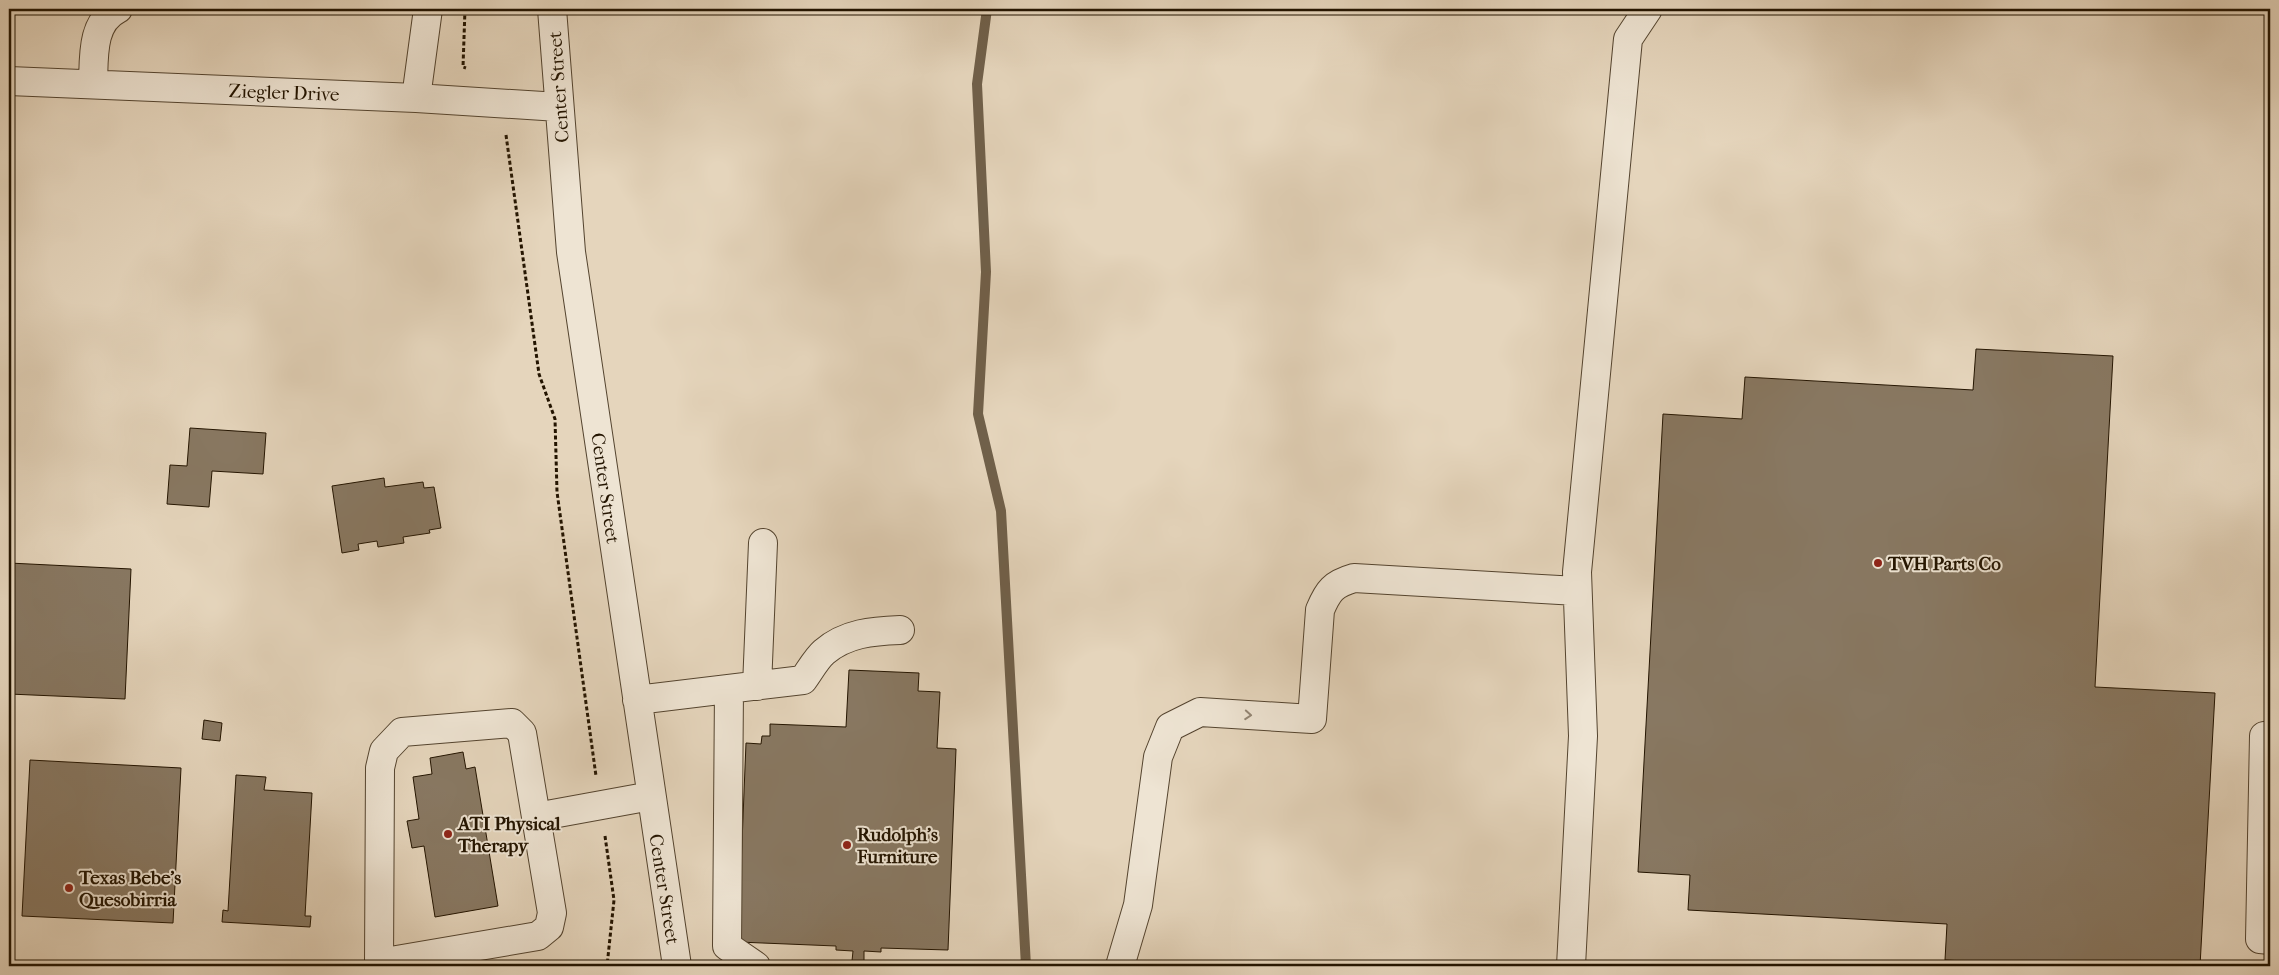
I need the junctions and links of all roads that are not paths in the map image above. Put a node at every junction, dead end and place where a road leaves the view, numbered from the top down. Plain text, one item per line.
1 (118, 9) edge
2 (428, 9) edge
3 (552, 9) edge
4 (1648, 9) edge
5 (9, 80) edge
6 (93, 84) junction
7 (416, 98) junction
8 (559, 107) junction
9 (763, 543) dead end
10 (1578, 591) junction
11 (900, 630) dead end
12 (757, 686) junction
13 (729, 689) junction
14 (637, 700) junction
15 (2270, 735) edge
16 (651, 796) junction
17 (536, 817) junction
18 (2270, 940) edge
19 (379, 965) edge
20 (677, 966) edge
21 (756, 966) edge
22 (1120, 966) edge
23 (1571, 966) edge

1 - 6 street
2 - 7 street
3 - 8 street, Center Street
4 - 10 street
5 - 6 street, Ziegler Drive
6 - 7 street, Ziegler Drive
7 - 8 street, Ziegler Drive
8 - 14 street, Center Street
9 - 12 street
22 -> 10 street
10 - 23 street
11 - 12 street
12 - 13 street
13 - 14 street
13 - 21 street
14 - 16 street, Center Street
15 - 18 street
16 - 17 street
16 - 20 street, Center Street
17 - 19 street
17 - 19 street

